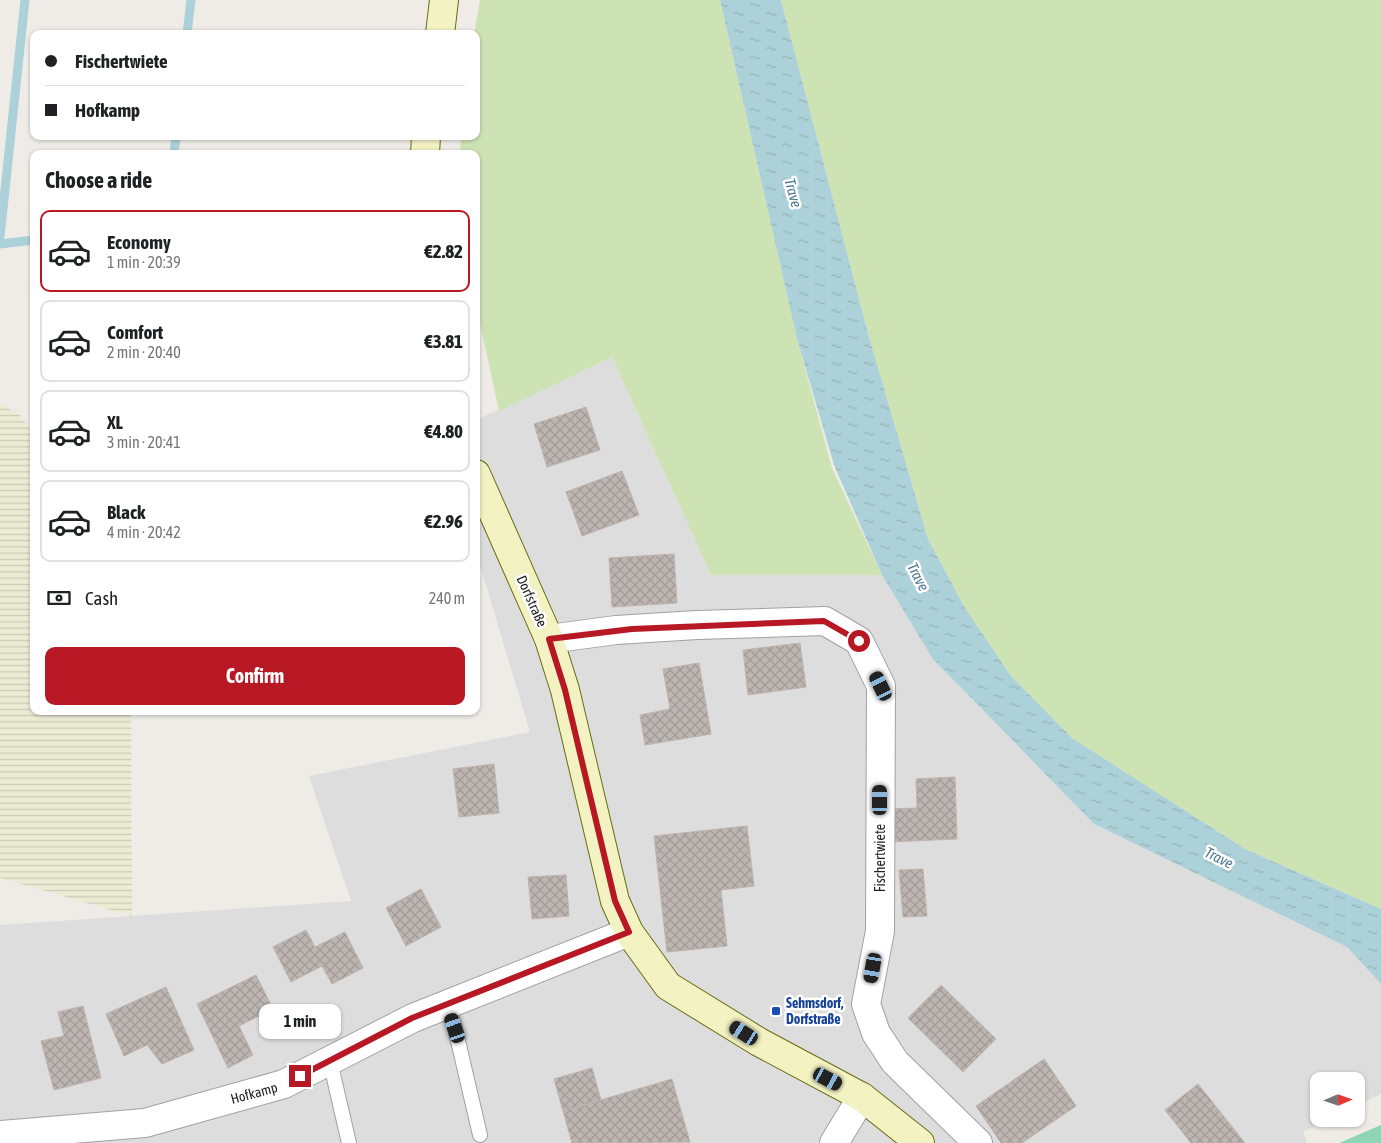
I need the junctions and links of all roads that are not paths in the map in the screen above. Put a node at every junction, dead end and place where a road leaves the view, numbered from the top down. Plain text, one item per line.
1 (444, 0) edge
2 (440, 30) edge
3 (480, 483) edge
4 (549, 639) junction
5 (629, 932) junction
6 (447, 1005) junction
7 (330, 1061) junction
8 (862, 1097) junction
9 (0, 1134) edge
10 (480, 1135) dead end
11 (348, 1143) edge
12 (834, 1143) edge
13 (920, 1143) edge
14 (978, 1143) edge

1 - 2 main road
3 - 4 main road, Dorfstraße
4 - 5 main road, Dorfstraße
4 - 14 street, Fischertwiete
5 - 6 street, Hofkamp
5 - 8 main road, Dorfstraße
6 - 7 street, Hofkamp
6 - 10 lane
7 - 9 street, Hofkamp
7 - 11 lane
8 - 12 street
8 - 13 main road, Dorfstraße

